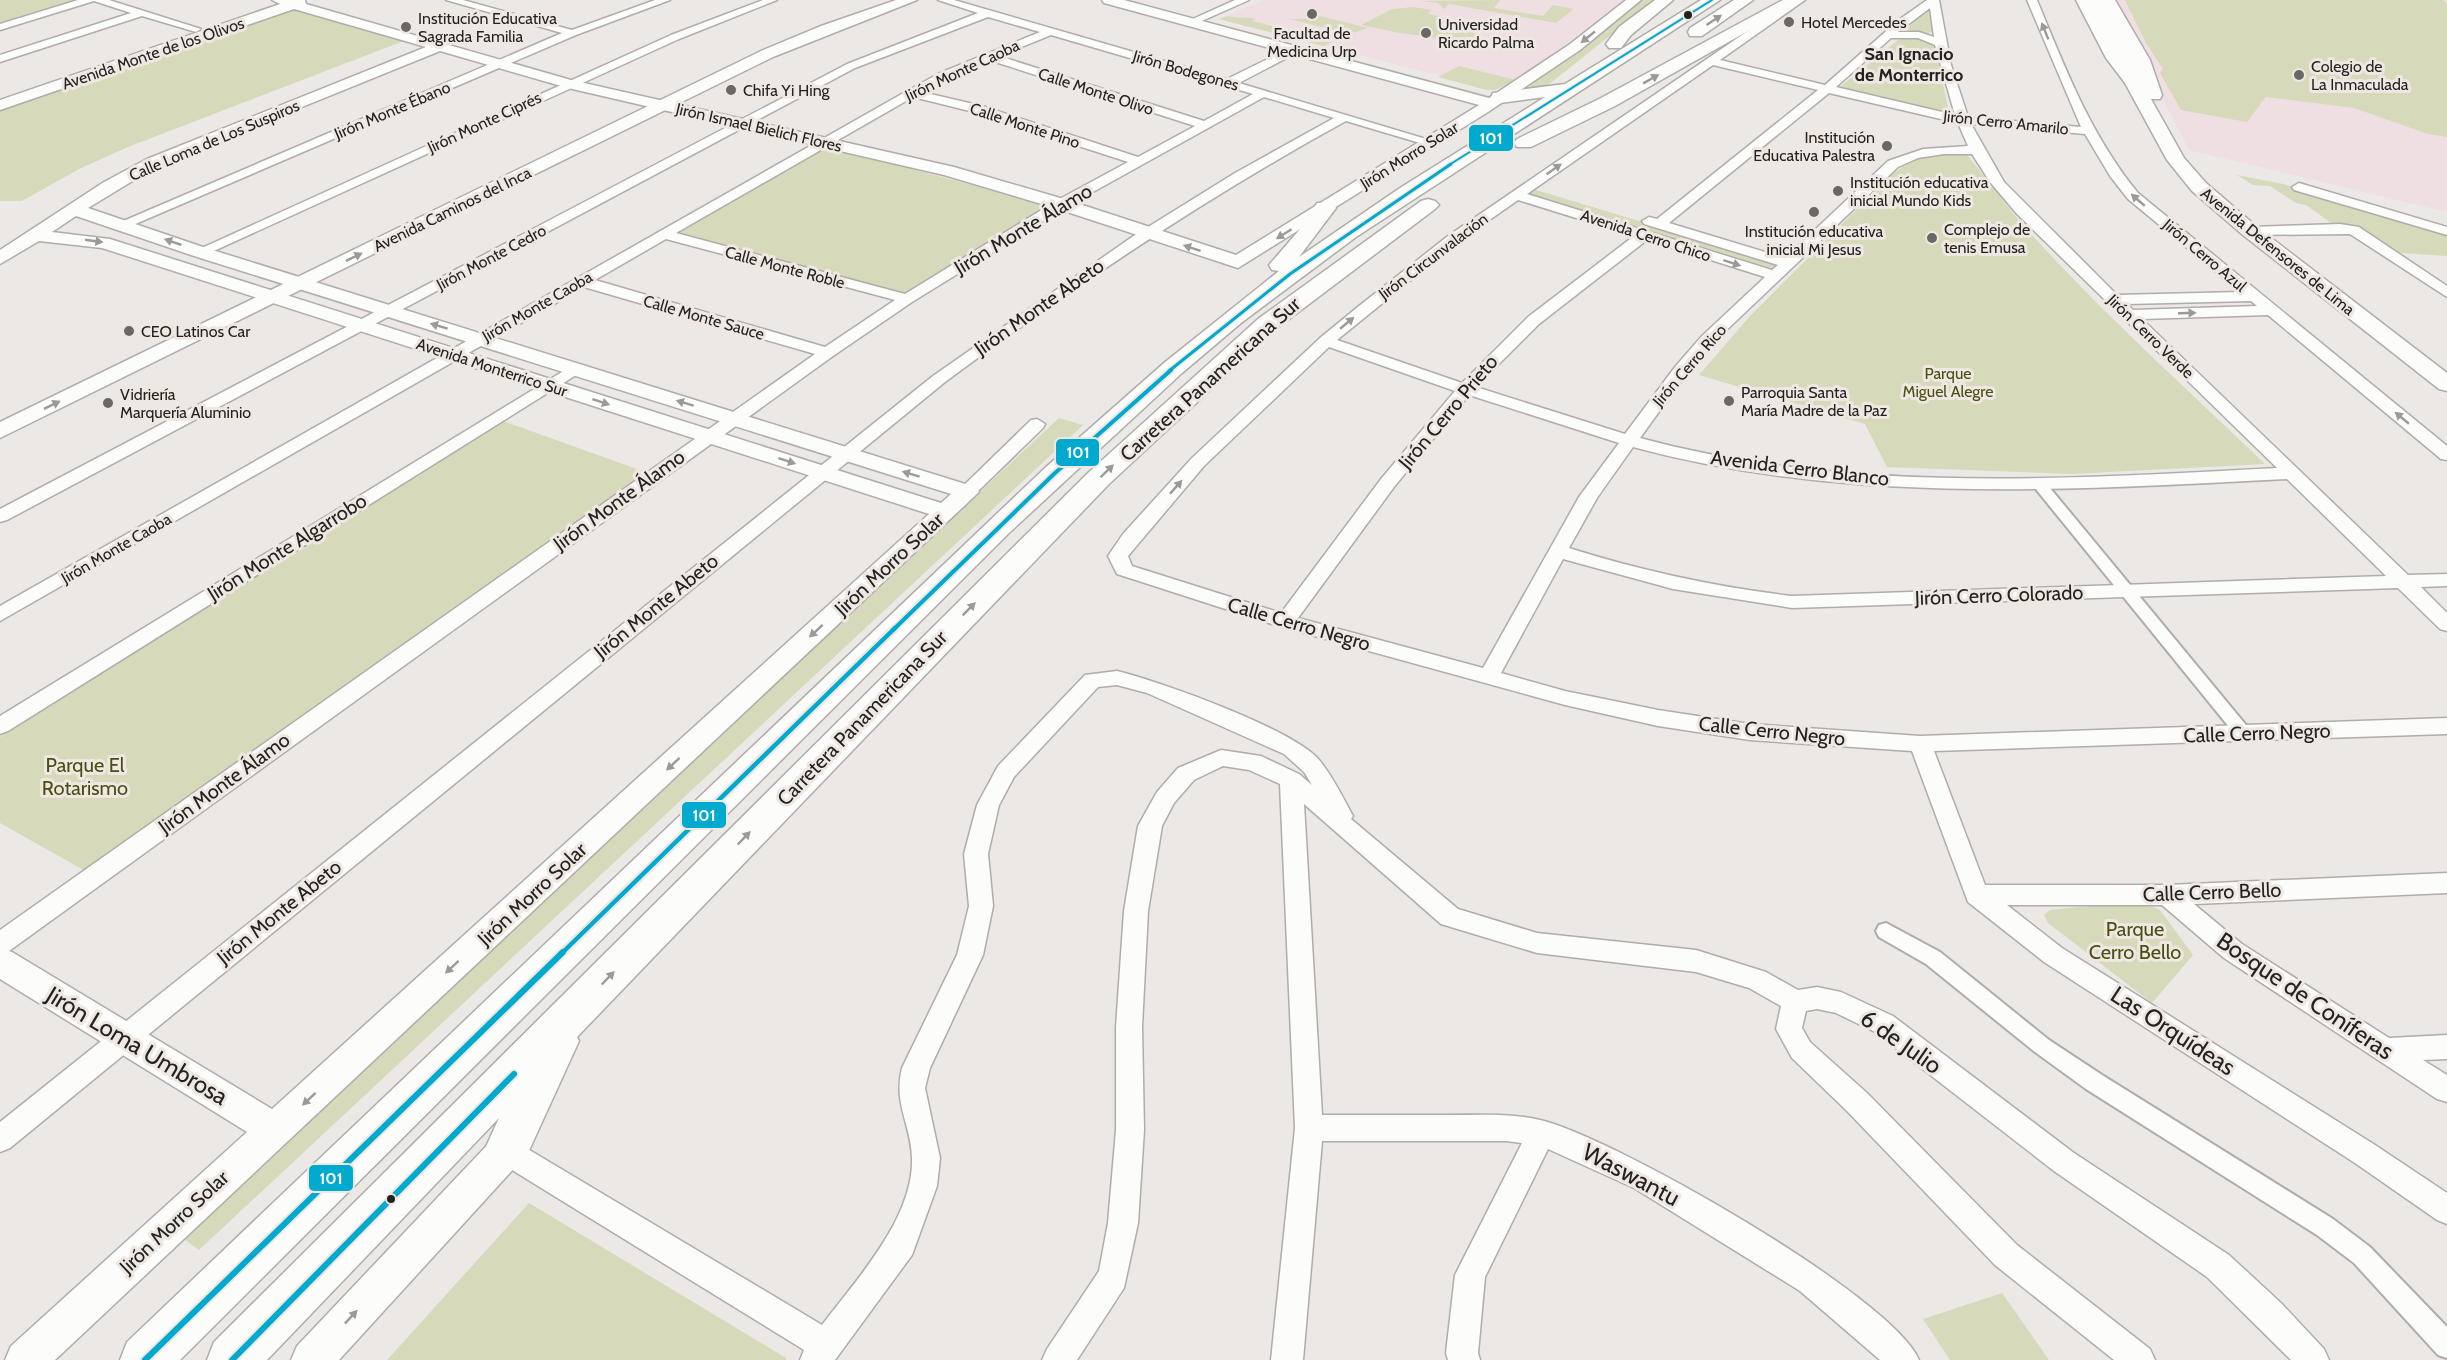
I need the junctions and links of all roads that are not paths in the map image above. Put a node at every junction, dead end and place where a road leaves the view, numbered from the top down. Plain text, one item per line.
1 (89, 0) edge
2 (98, 0) edge
3 (451, 0) edge
4 (665, 0) edge
5 (772, 0) edge
6 (881, 0) edge
7 (910, 0) edge
8 (942, 0) edge
9 (1109, 0) edge
10 (1139, 0) edge
11 (1244, 0) edge
12 (1634, 0) edge
13 (1665, 0) edge
14 (1712, 0) edge
15 (1744, 0) edge
16 (1795, 0) edge
17 (1800, 0) edge
18 (1934, 0) edge
19 (2032, 0) edge
20 (2083, 0) edge
21 (2097, 0) edge
22 (2108, 0) edge
23 (288, 1) edge
24 (627, 2) dead end
25 (644, 7) junction
26 (141, 13) junction
27 (988, 13) junction
28 (1197, 20) junction
29 (0, 27) edge
30 (196, 30) junction
31 (1051, 31) junction
32 (572, 33) junction
33 (1888, 35) junction
34 (1940, 43) junction
35 (441, 46) junction
36 (1294, 50) junction
37 (987, 56) junction
38 (0, 59) edge
39 (1713, 62) junction
40 (499, 64) junction
41 (2133, 82) junction
42 (1228, 83) junction
43 (568, 84) junction
44 (1580, 84) junction
45 (1828, 88) junction
46 (911, 93) junction
47 (1263, 93) junction
48 (0, 97) edge
49 (1496, 100) junction
50 (653, 103) junction
51 (0, 105) edge
52 (1345, 117) junction
53 (1962, 120) junction
54 (742, 123) junction
55 (1205, 125) junction
56 (2090, 131) junction
57 (826, 142) junction
58 (1430, 142) junction
59 (1524, 143) junction
60 (1976, 150) junction
61 (1138, 161) junction
62 (1531, 185) junction
63 (2299, 188) dead end
64 (1516, 195) junction
65 (1061, 204) junction
66 (1325, 208) junction
67 (76, 210) junction
68 (1614, 210) dead end
69 (1636, 217) dead end
70 (1659, 224) junction
71 (121, 225) junction
72 (2259, 231) junction
73 (2447, 231) edge
74 (1146, 233) junction
75 (663, 234) junction
76 (1645, 235) junction
77 (36, 236) junction
78 (200, 252) junction
79 (0, 258) edge
80 (1238, 262) joint
81 (1789, 264) junction
82 (1775, 276) junction
83 (581, 281) junction
84 (276, 286) junction
85 (2447, 293) edge
86 (2255, 296) junction
87 (907, 300) junction
88 (2114, 300) junction
89 (2272, 310) junction
90 (390, 311) junction
91 (1236, 315) junction
92 (2129, 315) junction
93 (362, 325) junction
94 (480, 339) junction
95 (1326, 341) junction
96 (827, 353) junction
97 (453, 354) junction
98 (2447, 366) edge
99 (575, 369) junction
100 (2447, 384) edge
101 (549, 385) junction
102 (1465, 390) junction
103 (0, 411) edge
104 (732, 418) junction
105 (1037, 424) dead end
106 (0, 431) edge
107 (708, 436) junction
108 (1628, 441) junction
109 (845, 453) junction
110 (2447, 455) edge
111 (821, 472) junction
112 (2291, 473) junction
113 (2040, 485) junction
114 (956, 502) junction
115 (0, 516) edge
116 (1558, 551) junction
117 (1120, 566) joint
118 (2447, 580) edge
119 (2403, 582) junction
120 (2126, 590) junction
121 (0, 615) edge
122 (1285, 621) junction
123 (2447, 624) edge
124 (1488, 678) junction
125 (0, 726) edge
126 (2447, 726) edge
127 (2244, 734) junction
128 (1920, 744) junction
129 (1291, 780) junction
130 (1349, 829) junction
131 (2447, 883) edge
132 (1977, 895) junction
133 (2167, 895) junction
134 (1886, 931) dead end
135 (0, 944) edge
136 (0, 962) edge
137 (1795, 1001) junction
138 (567, 1020) junction
139 (124, 1038) junction
140 (2447, 1047) edge
141 (2385, 1050) junction
142 (2447, 1090) edge
143 (1309, 1128) junction
144 (274, 1130) junction
145 (1541, 1133) junction
146 (0, 1139) edge
147 (506, 1151) junction
148 (2447, 1210) edge
149 (2447, 1346) edge
150 (822, 1353) edge
151 (25, 1360) edge
152 (145, 1360) edge
153 (232, 1360) edge
154 (311, 1360) edge
155 (1058, 1360) edge
156 (1287, 1360) edge
157 (1464, 1360) edge
158 (1903, 1360) edge
159 (2139, 1360) edge
160 (2313, 1360) edge

1 - 29 street
2 - 26 street
3 - 32 street
4 - 25 street, Jirón Monte Ébano
5 - 43 street, Jirón Monte Ciprés
6 - 50 main road, Avenida Caminos del Inca
7 - 50 main road, Avenida Caminos del Inca
8 - 27 street, Jirón Bodegones
9 - 28 street
10 - 28 street
11 - 28 street
12 -> 49 street, Jirón Morro Solar
13 - 44 highway
14 - 44 highway, Carretera Panamericana Sur
59 -> 15 highway, Carretera Panamericana Sur
59 -> 16 highway
17 - 39 street, Jirón Circunvalación
18 - 33 street
18 - 34 street, Jirón Cerro Verde
56 -> 19 street, Jirón Cerro Azul
20 - 41 main road, Avenida Defensores de Lima
21 - 41 highway
22 - 72 main road, Avenida Defensores de Lima
23 - 30 street, Avenida Monte de los Olivos
23 - 35 street, Jirón Ismael Bielich Flores
23 - 51 street, Avenida Monte de los Olivos
24 - 25 street
25 - 32 street, Jirón Monte Ébano
26 - 30 street
26 - 38 street
27 - 31 street, Jirón Bodegones
27 - 54 street, Jirón Monte Cedro
28 - 36 street
28 - 49 street
30 - 48 street, Avenida Monte de los Olivos
31 - 37 street, Jirón Monte Caoba
31 - 42 street, Jirón Bodegones
32 - 40 street, Jirón Monte Ébano
33 - 34 street
33 - 45 street
34 - 53 street, Jirón Cerro Verde
35 - 40 street, Jirón Ismael Bielich Flores
35 - 67 street, Calle Loma de Los Suspiros
36 - 42 street
36 - 49 street
37 - 46 street, Jirón Monte Caoba
37 - 55 street, Calle Monte Olivo
39 - 45 street, Jirón Cerro Amarilo
62 -> 39 street, Jirón Circunvalación
40 - 43 street, Jirón Ismael Bielich Flores
40 - 71 street, Jirón Monte Ébano
41 - 72 main road, Avenida Defensores de Lima
42 - 47 street, Jirón Bodegones
43 - 50 street, Jirón Ismael Bielich Flores
43 - 78 street, Jirón Monte Ciprés
44 - 49 highway
44 - 91 highway, Carretera Panamericana Sur
45 - 53 street, Jirón Cerro Amarilo
45 - 70 street
46 - 57 street, Jirón Monte Caoba
46 - 61 street, Calle Monte Pino
47 - 52 street, Jirón Bodegones
47 - 55 street, Jirón Monte Álamo
49 - 58 street, Jirón Morro Solar
50 - 54 street, Jirón Ismael Bielich Flores
50 - 84 main road, Avenida Caminos del Inca
52 - 58 street, Jirón Bodegones
52 - 74 street, Jirón Monte Abeto
53 - 56 street, Jirón Cerro Amarilo
53 - 60 street, Jirón Cerro Verde
54 - 57 street, Jirón Ismael Bielich Flores
54 - 90 street, Jirón Monte Cedro
55 - 61 street, Jirón Monte Álamo
86 -> 56 street, Jirón Cerro Azul
57 - 65 street, Jirón Ismael Bielich Flores
57 - 75 street, Jirón Monte Caoba
58 - 66 street, Jirón Morro Solar
138 -> 59 highway, Carretera Panamericana Sur
60 - 81 street, Jirón Cerro Rico
60 - 88 street, Jirón Cerro Verde
61 - 65 street, Jirón Monte Álamo
62 - 64 street, Jirón Circunvalación
62 - 68 street, Avenida Cerro Chico
63 - 73 street
64 - 76 street, Avenida Cerro Chico
95 -> 64 street, Jirón Circunvalación
65 - 74 street, Jirón Ismael Bielich Flores
65 - 87 street, Jirón Monte Álamo
66 -> 80 street, Jirón Morro Solar
66 - 91 highway
67 - 71 street, Avenida Monterrico Sur
67 - 77 street, Calle Loma de Los Suspiros
69 - 70 street, Avenida Cerro Chico
70 - 81 street, Avenida Cerro Chico
78 -> 71 street, Avenida Monterrico Sur
72 - 85 street
72 - 98 main road, Avenida Defensores de Lima
72 - 100 main road, Avenida Defensores de Lima
80 -> 74 street, Jirón Ismael Bielich Flores
74 - 109 street, Jirón Monte Abeto
75 - 83 street, Jirón Monte Caoba
75 - 87 street, Calle Monte Roble
76 -> 82 street, Avenida Cerro Chico
76 - 102 street, Jirón Cerro Prieto
77 - 79 street, Calle Loma de Los Suspiros
77 -> 84 street, Avenida Monterrico Sur
78 - 84 street, Avenida Monterrico Sur
81 - 82 street, Jirón Cerro Rico
82 - 108 street, Jirón Cerro Rico
83 - 94 street, Jirón Monte Caoba
83 - 96 street, Calle Monte Sauce
84 - 90 street, Avenida Monterrico Sur
84 - 93 street, Avenida Monterrico Sur
84 - 103 main road, Avenida Caminos del Inca
106 -> 84 main road, Avenida Caminos del Inca
86 - 88 street
86 - 89 street, Jirón Cerro Azul
87 - 96 street, Jirón Monte Álamo
88 - 92 street, Jirón Cerro Verde
92 -> 89 street
110 -> 89 street, Jirón Cerro Azul
90 - 93 street, Jirón Monte Cedro
94 -> 90 street, Avenida Monterrico Sur
91 - 152 highway, Carretera Panamericana Sur
92 - 112 street, Jirón Cerro Verde
93 - 97 street, Avenida Monterrico Sur
93 - 115 street, Jirón Monte Cedro
94 - 97 street, Jirón Monte Caoba
94 - 99 street, Avenida Monterrico Sur
95 - 102 street, Avenida Cerro Blanco
117 -> 95 street, Jirón Circunvalación
96 - 104 street, Jirón Monte Álamo
97 - 101 street, Avenida Monterrico Sur
97 - 121 street, Jirón Monte Caoba
99 - 101 street, Jirón Monte Algarrobo
104 -> 99 street, Avenida Monterrico Sur
101 -> 107 street, Avenida Monterrico Sur
101 - 125 street, Jirón Monte Algarrobo
102 - 108 street, Avenida Cerro Blanco
102 - 122 street, Jirón Cerro Prieto
104 - 107 street, Jirón Monte Álamo
104 - 109 street, Avenida Monterrico Sur
105 - 114 street, Jirón Morro Solar
107 -> 111 street, Avenida Monterrico Sur
107 - 135 street, Jirón Monte Álamo
108 - 113 street, Avenida Cerro Blanco
108 - 116 street, Jirón Cerro Rico
109 - 111 street, Jirón Monte Abeto
114 -> 109 street, Avenida Monterrico Sur
111 - 114 street, Avenida Monterrico Sur
111 - 139 street, Jirón Monte Abeto
112 - 113 street, Avenida Cerro Blanco
112 - 119 street, Jirón Cerro Verde
113 - 120 street
114 -> 144 street, Jirón Morro Solar
116 - 120 street, Jirón Cerro Colorado
116 - 124 street, Jirón Cerro Rico
117 - 122 street, Calle Cerro Negro
118 - 119 street, Jirón Cerro Colorado
119 - 120 street, Jirón Cerro Colorado
119 - 123 street, Jirón Cerro Verde
120 - 127 street
122 - 124 street, Calle Cerro Negro
124 - 128 street, Calle Cerro Negro
126 - 127 street, Calle Cerro Negro
127 - 128 street, Calle Cerro Negro
128 - 132 street
129 - 130 street
129 - 143 street
129 - 155 street
130 - 137 street
130 - 150 street
131 - 133 street, Calle Cerro Bello
132 - 133 street, Calle Cerro Bello
132 - 148 street, Las Orquídeas
133 - 141 street, Bosque de Coníferas
134 - 149 street
136 - 139 street, Jirón Loma Umbrosa
137 - 159 street
137 - 160 street, 6 de Julio
138 - 147 highway
138 - 153 highway, Carretera Panamericana Sur
139 - 144 street, Jirón Loma Umbrosa
139 - 146 street, Jirón Monte Abeto
140 - 141 street
141 - 142 street, Bosque de Coníferas
143 - 145 street, Waswantu
143 - 156 street
144 - 151 street, Jirón Morro Solar
145 - 157 street
145 - 158 street, Waswantu
147 - 150 street
154 -> 147 street

